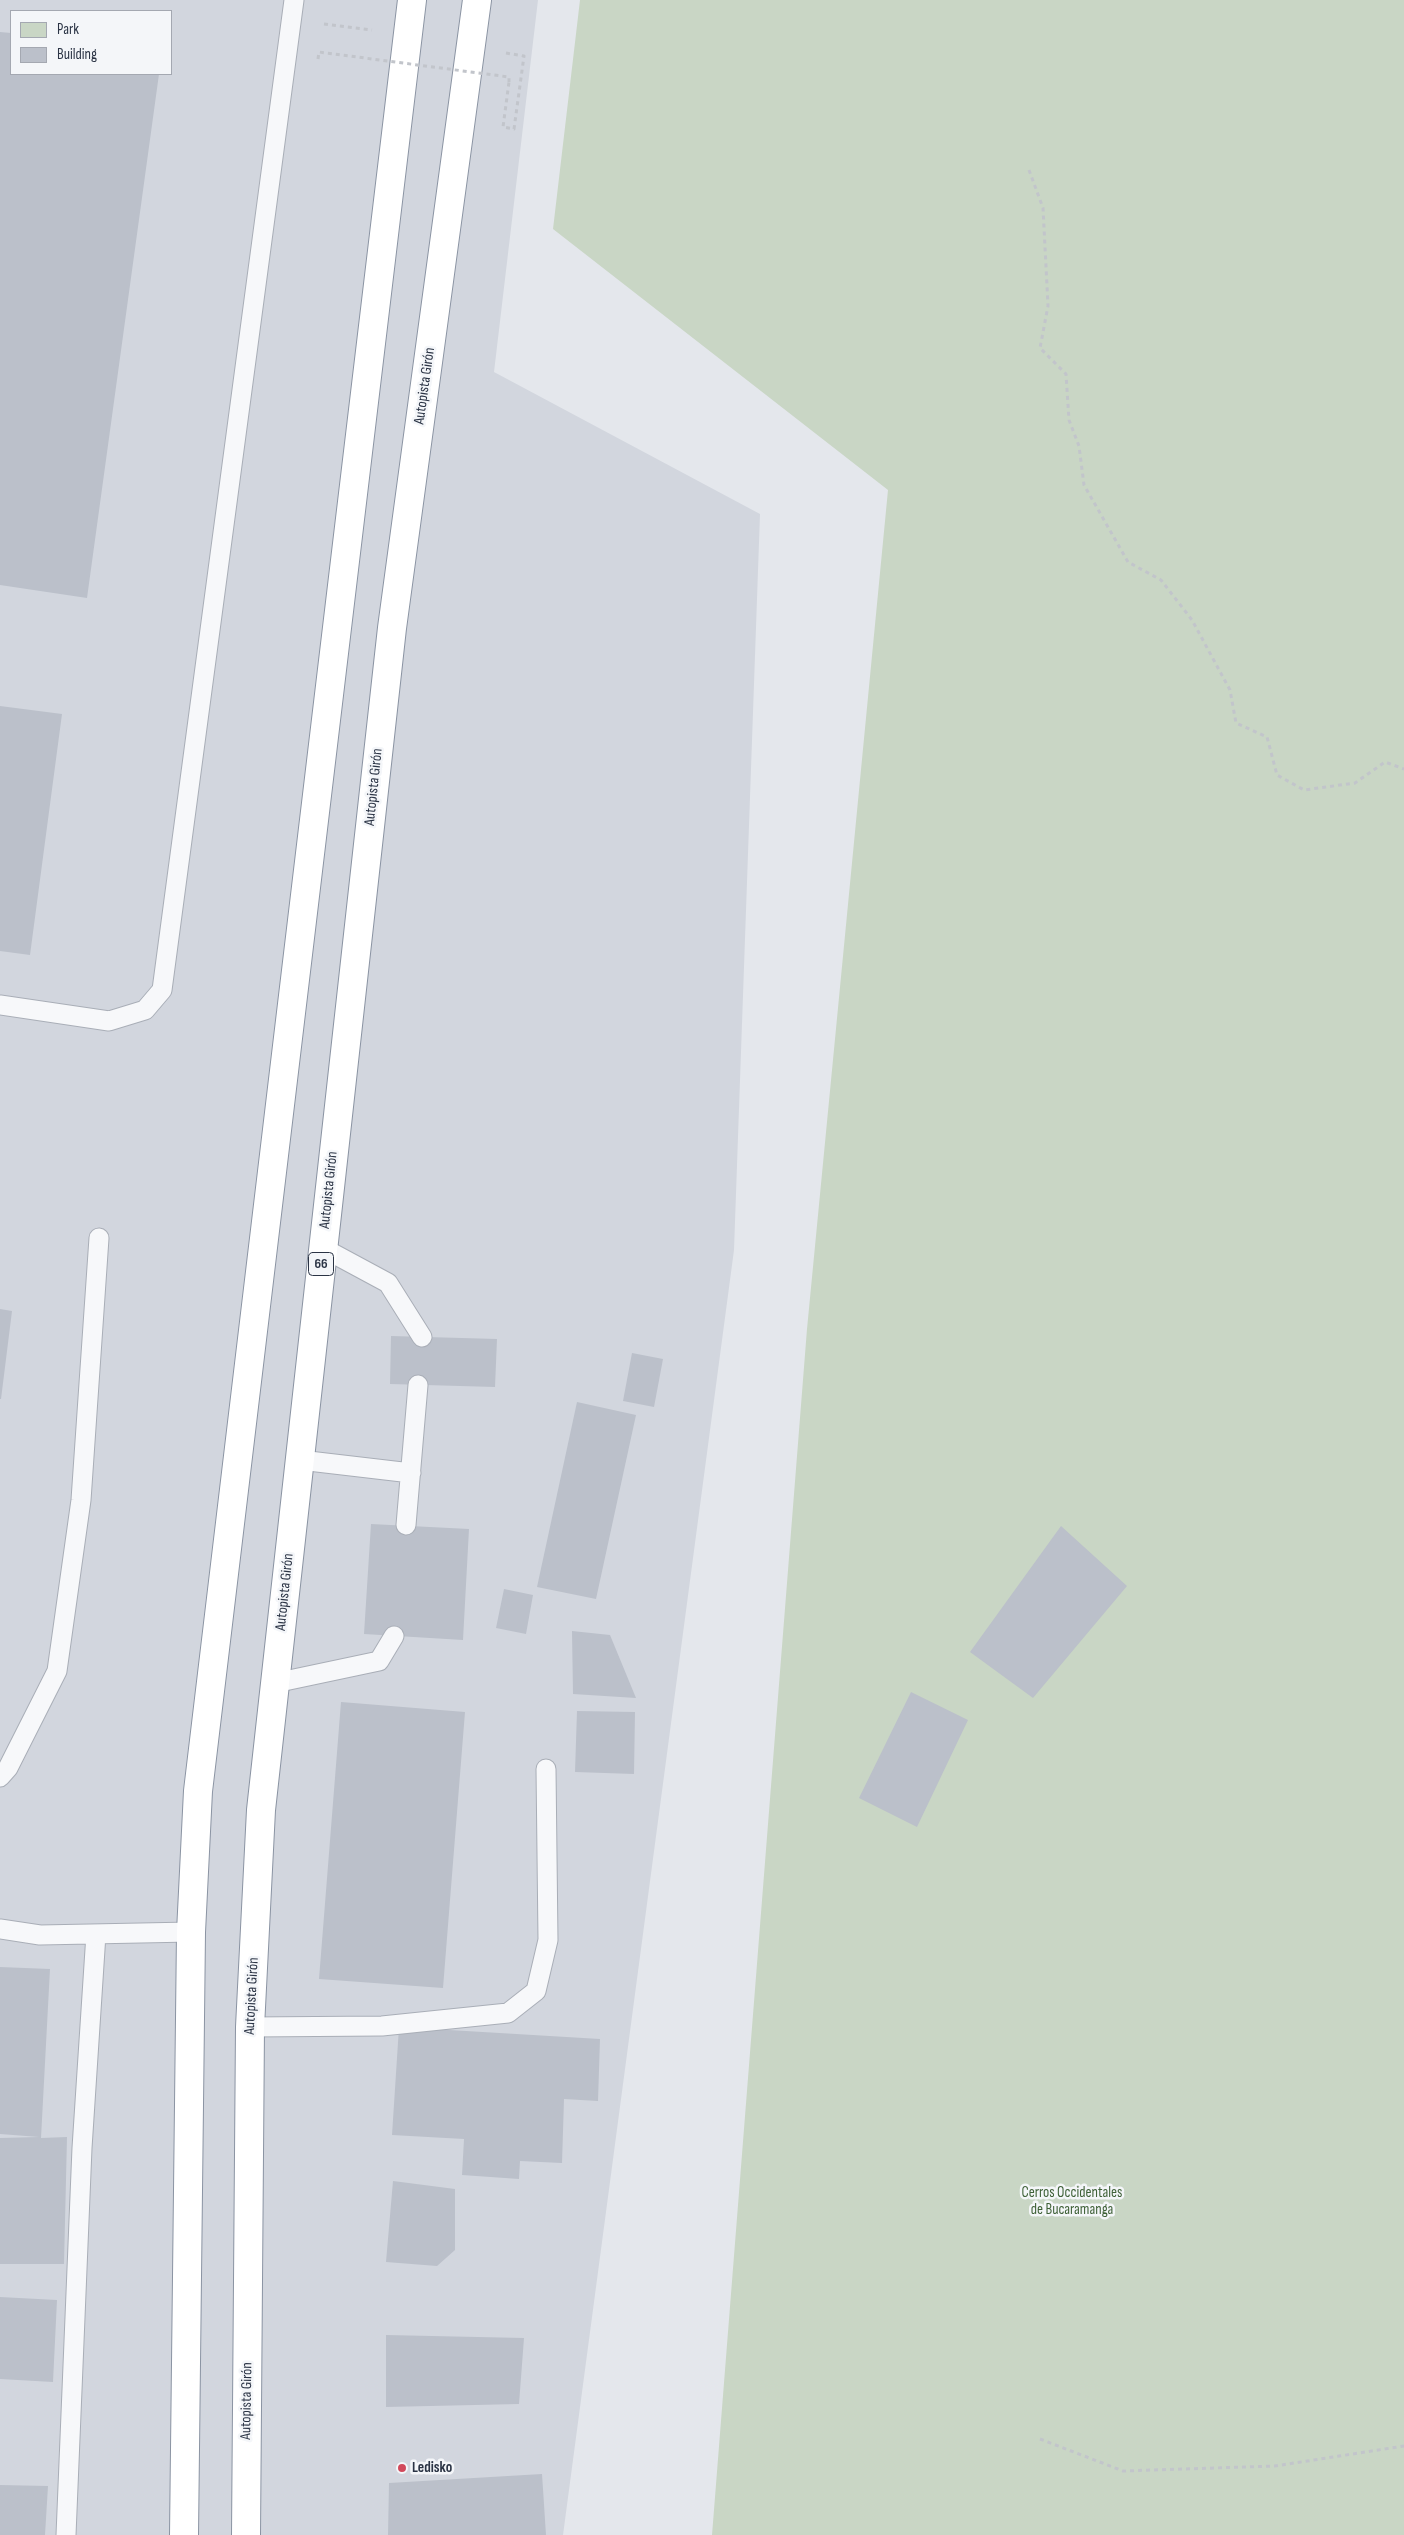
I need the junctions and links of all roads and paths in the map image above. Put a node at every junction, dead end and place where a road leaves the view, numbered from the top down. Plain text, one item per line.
1 (294, 0) edge
2 (412, 0) edge
3 (477, 0) edge
4 (320, 24) dead end
5 (375, 30) dead end
6 (524, 56) dead end
7 (318, 59) dead end
8 (1028, 170) dead end
9 (1404, 769) edge
10 (0, 1005) edge
11 (99, 1238) dead end
12 (323, 1248) junction
13 (422, 1337) dead end
14 (418, 1385) dead end
15 (300, 1460) junction
16 (411, 1473) junction
17 (406, 1525) dead end
18 (394, 1636) dead end
19 (275, 1683) junction
20 (546, 1769) dead end
21 (0, 1777) edge
22 (0, 1929) edge
23 (191, 1932) junction
24 (96, 1934) junction
25 (250, 2027) junction
26 (1040, 2439) dead end
27 (1404, 2446) edge
28 (66, 2535) edge
29 (184, 2535) edge
30 (246, 2535) edge

1 - 10 lane
2 - 23 highway
3 - 12 highway, Autopista Girón / 66
4 - 5 path
6 - 7 path, bridge
8 - 9 path
11 - 21 lane
12 - 13 lane
12 - 15 highway, Autopista Girón / 66
14 - 16 lane
15 - 16 lane
15 - 19 highway, Autopista Girón / 66
16 - 17 lane
18 - 19 lane
19 - 25 highway, Autopista Girón / 66
20 - 25 lane
22 - 24 lane
23 - 24 lane
23 - 29 highway
24 - 28 lane
25 - 30 highway, Autopista Girón / 66
26 - 27 path

